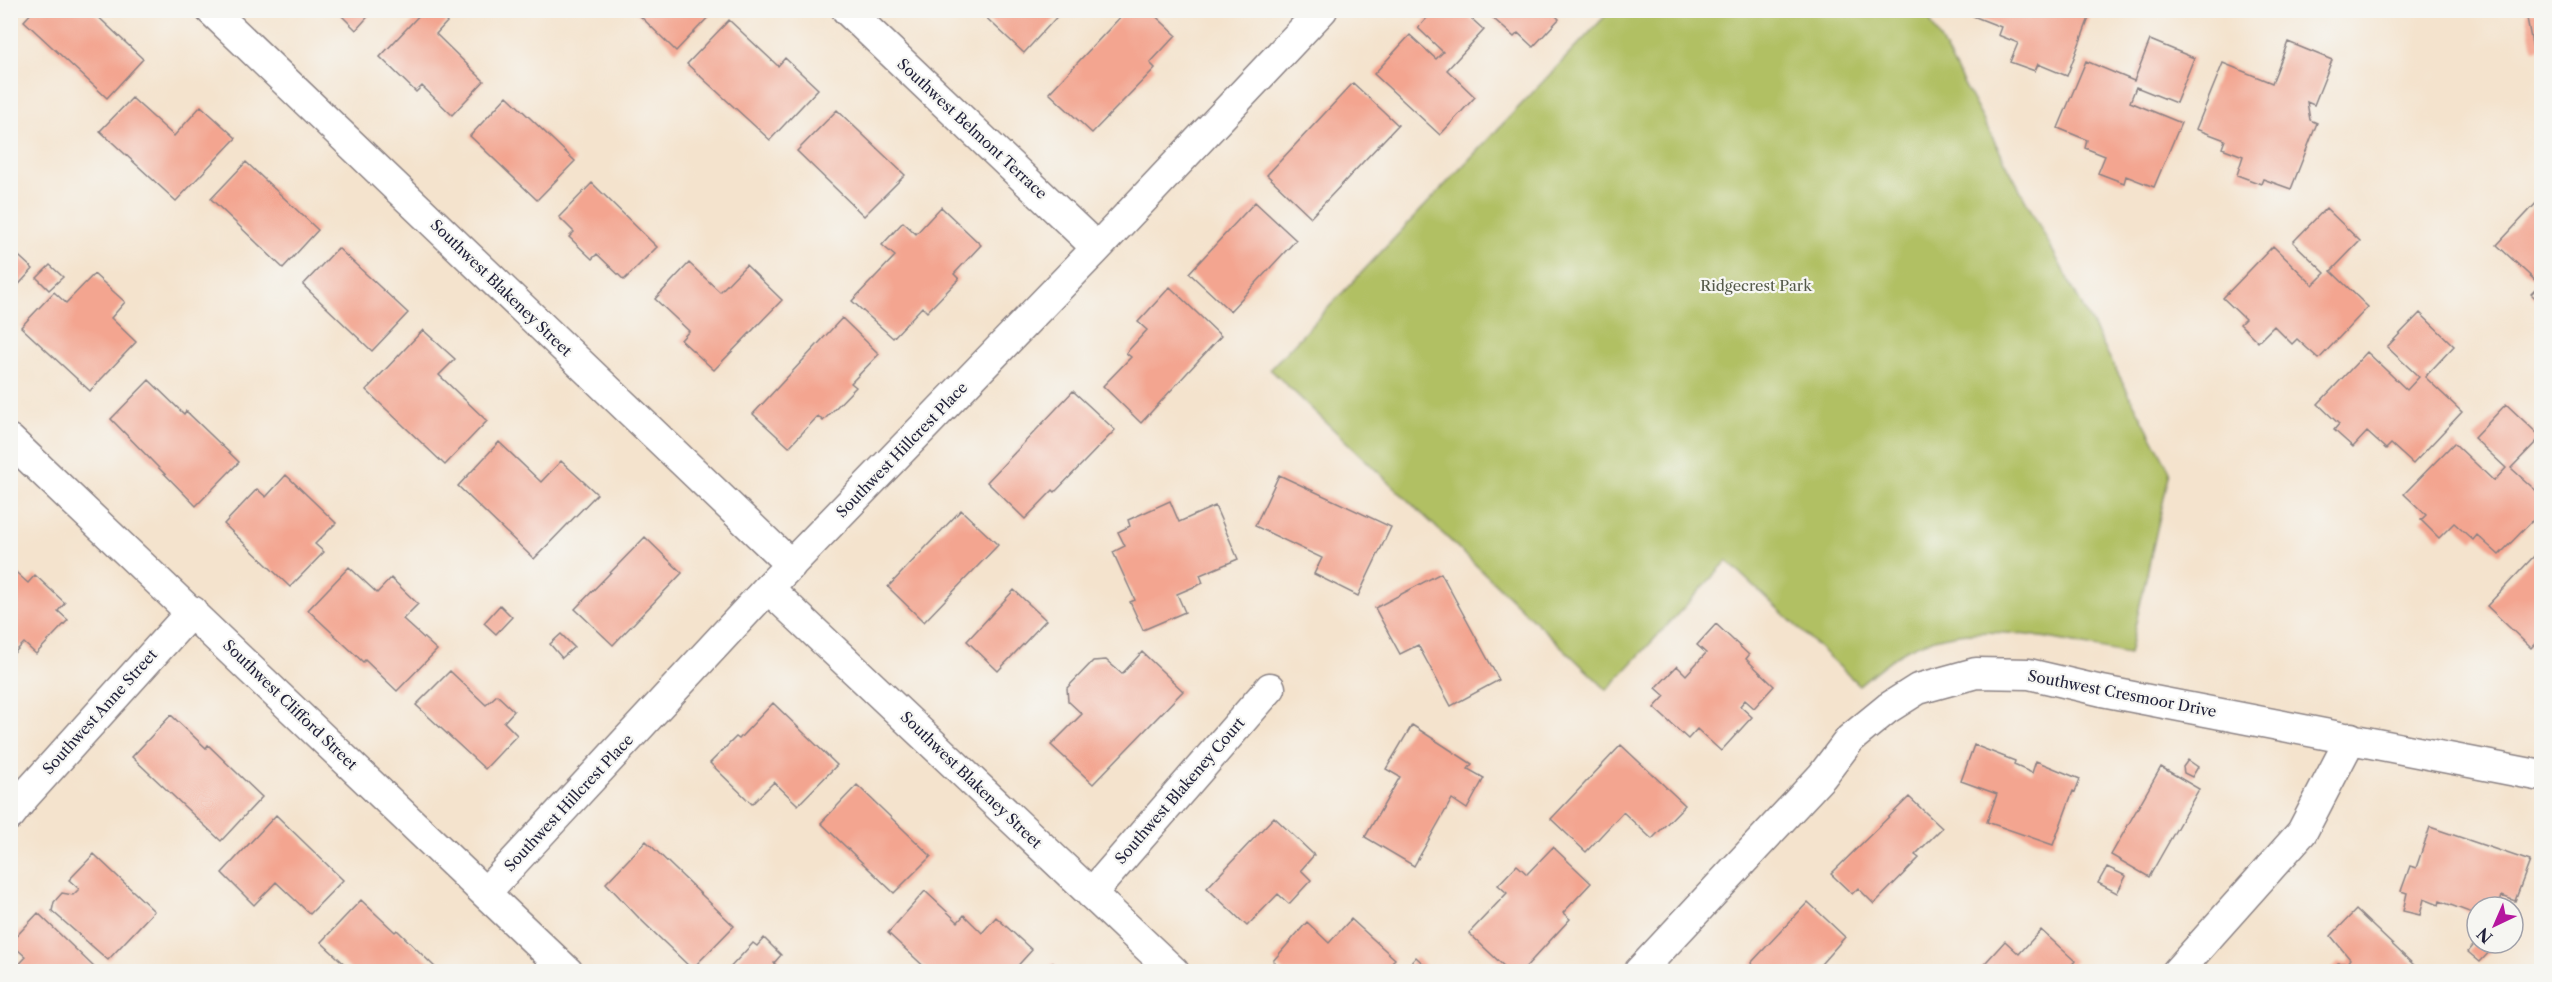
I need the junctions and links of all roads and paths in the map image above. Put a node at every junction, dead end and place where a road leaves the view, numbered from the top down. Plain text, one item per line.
1 (211, 10) edge
2 (847, 10) edge
3 (1322, 10) edge
4 (1098, 248) junction
5 (10, 440) edge
6 (791, 565) junction
7 (768, 588) junction
8 (192, 611) junction
9 (1270, 688) dead end
10 (2351, 738) junction
11 (2541, 776) edge
12 (10, 815) edge
13 (486, 892) junction
14 (1091, 894) junction
15 (568, 972) edge
16 (1174, 972) edge
17 (1639, 972) edge
18 (2177, 972) edge

1 - 6 street, Southwest Blakeney Street
2 - 4 street, Southwest Belmont Terrace
3 - 4 street, Southwest Hillcrest Place
4 - 6 street, Southwest Hillcrest Place
5 - 8 street, Southwest Clifford Street
6 - 7 street, Southwest Hillcrest Place
7 - 13 street, Southwest Hillcrest Place
7 - 14 street, Southwest Blakeney Street
8 - 12 street, Southwest Anne Street
8 - 13 street, Southwest Clifford Street
9 - 14 street, Southwest Blakeney Court
10 - 11 street, Southwest Cresmoor Drive
10 - 17 street, Southwest Cresmoor Drive
10 - 18 street
13 - 15 street, Southwest Clifford Street
14 - 16 street, Southwest Blakeney Street

